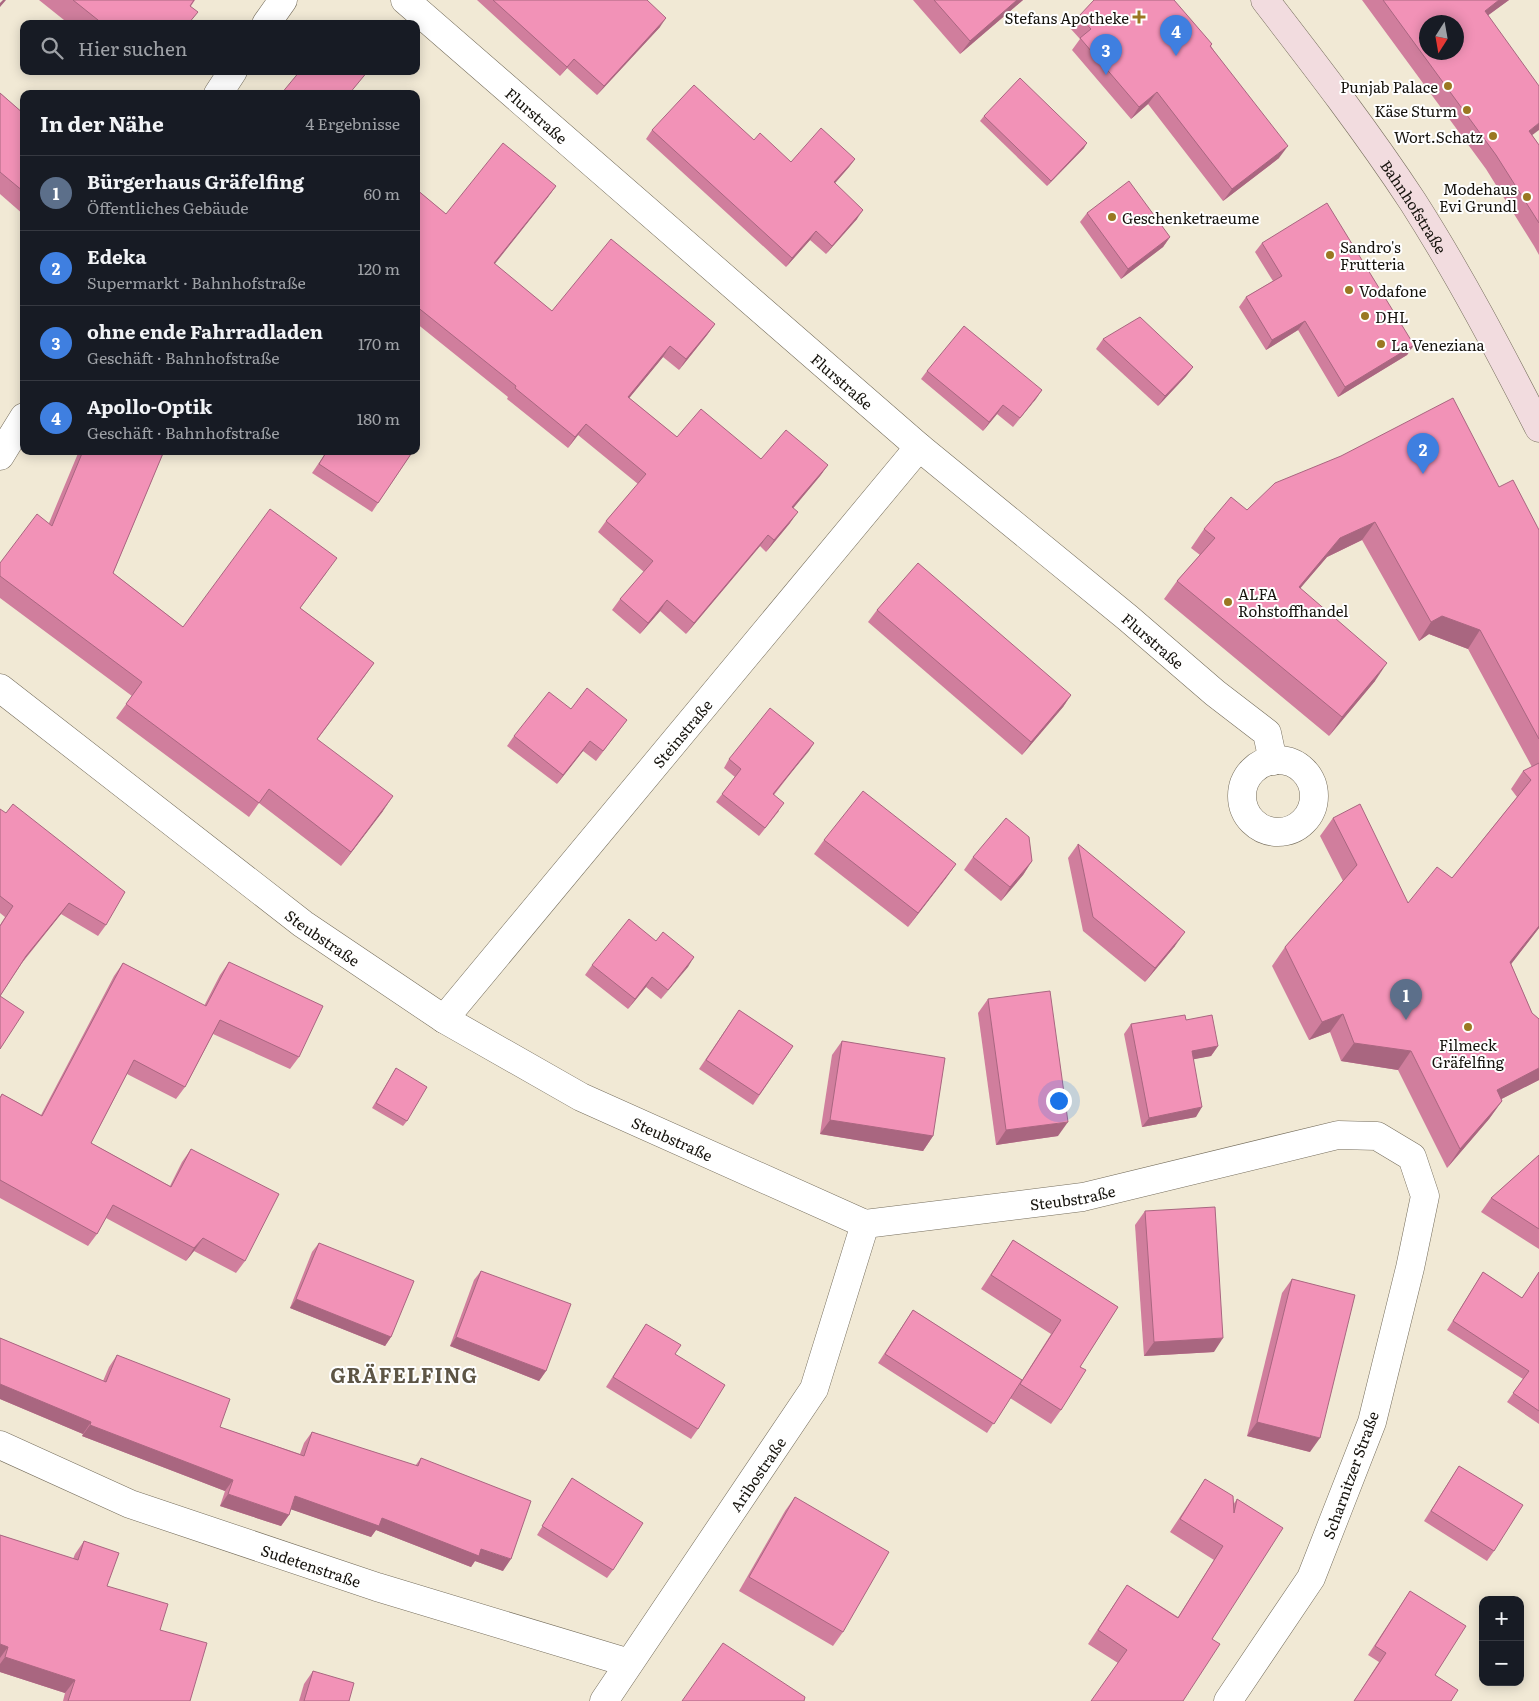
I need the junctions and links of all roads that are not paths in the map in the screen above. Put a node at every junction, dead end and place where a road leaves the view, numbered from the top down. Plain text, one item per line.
1 (283, 0) edge
2 (405, 0) edge
3 (1265, 0) edge
4 (269, 20) edge
5 (230, 75) edge
6 (221, 90) edge
7 (20, 424) edge
8 (1539, 428) edge
9 (920, 446) junction
10 (0, 456) edge
11 (0, 688) edge
12 (1273, 760) dead end
13 (444, 1019) junction
14 (1425, 1196) joint
15 (865, 1224) junction
16 (0, 1445) edge
17 (629, 1664) junction
18 (604, 1701) edge
19 (1228, 1701) edge

1 - 4 street
2 - 9 street, Flurstraße
3 - 8 street, Bahnhofstraße
5 - 6 street
7 - 10 street
9 - 12 street, Flurstraße
9 - 13 street, Steinstraße
11 - 13 street, Steubstraße
13 - 15 street, Steubstraße
14 - 15 street, Steubstraße
14 - 19 street, Scharnitzer Straße
15 - 17 street, Aribostraße
16 - 17 street, Sudetenstraße
17 - 18 street, Aribostraße

